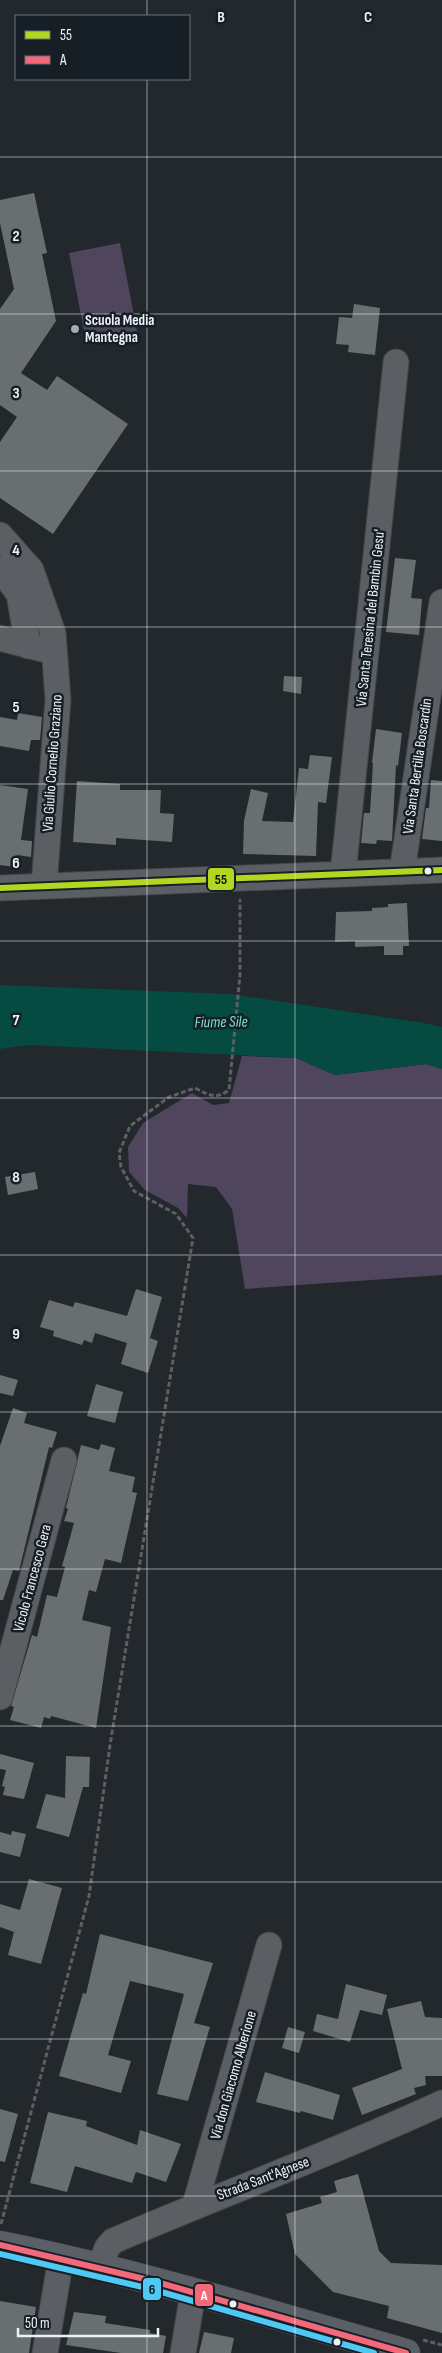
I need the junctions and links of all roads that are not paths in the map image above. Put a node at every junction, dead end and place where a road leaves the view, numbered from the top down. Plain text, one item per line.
1 (396, 362) dead end
2 (0, 535) edge
3 (0, 568) edge
4 (442, 602) edge
5 (0, 638) edge
6 (28, 646) junction
7 (54, 653) junction
8 (442, 870) edge
9 (402, 872) junction
10 (344, 874) junction
11 (44, 886) junction
12 (0, 888) edge
13 (64, 1460) dead end
14 (0, 1696) edge
15 (269, 1945) dead end
16 (442, 2103) edge
17 (195, 2205) junction
18 (1, 2235) edge
19 (61, 2258) junction
20 (100, 2268) junction
21 (192, 2292) junction
22 (350, 2345) edge
23 (45, 2353) edge
24 (183, 2353) edge
25 (406, 2353) edge

1 - 10 street, Via Santa Teresina del Bambin Gesu'
2 - 7 street, Via Giulio Cornelio Graziano
3 - 6 street
4 - 9 street, Via Santa Bertilla Boscardin
5 - 6 street
6 - 7 street
7 - 11 street, Via Giulio Cornelio Graziano
8 - 9 street
9 - 10 street
10 - 11 street
11 - 12 street
13 - 14 street, Vicolo Francesco Gera
15 - 17 street, Via don Giacomo Alberione
16 - 17 street, Strada Sant'Agnese
17 - 20 street, Strada Sant'Agnese
18 - 19 main road
19 - 20 main road
19 - 23 street
20 - 21 main road
21 - 22 main road
21 - 24 street
22 - 25 main road

